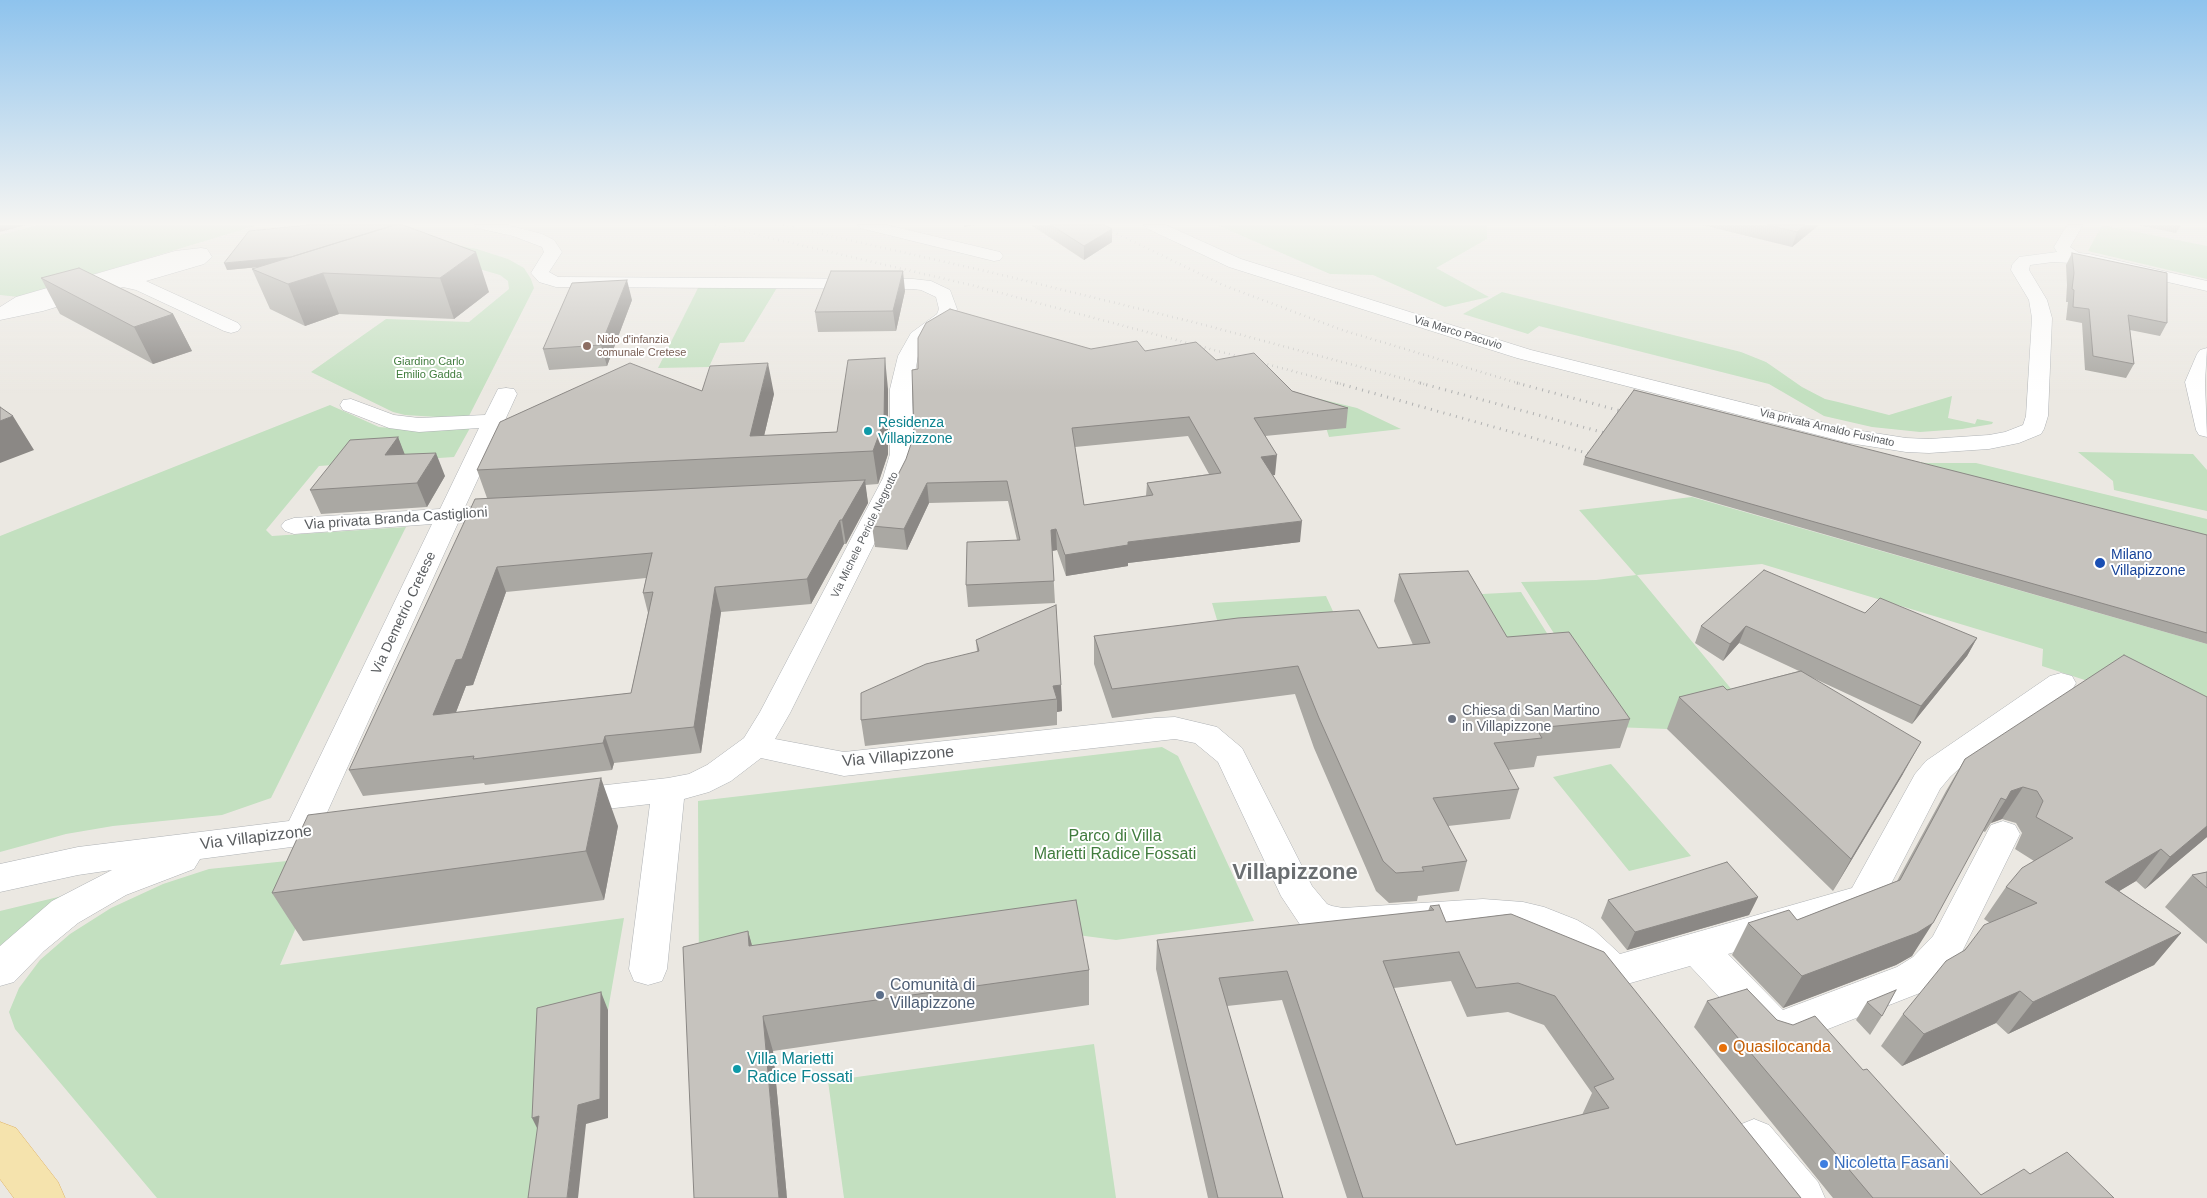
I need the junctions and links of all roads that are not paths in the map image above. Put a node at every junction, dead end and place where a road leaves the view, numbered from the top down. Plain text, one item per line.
1 (90, 281) edge
2 (117, 281) edge
3 (126, 281) edge
4 (553, 281) edge
5 (1290, 281) edge
6 (2025, 281) edge
7 (2185, 281) edge
8 (123, 282) junction
9 (2207, 287) edge
10 (1, 313) edge
11 (231, 327) dead end
12 (2207, 354) edge
13 (1540, 358) joint
14 (506, 394) dead end
15 (351, 405) dead end
16 (492, 421) junction
17 (2207, 430) edge
18 (888, 493) junction
19 (858, 494) edge
20 (530, 511) edge
21 (450, 515) junction
22 (294, 526) dead end
23 (2061, 683) dead end
24 (754, 746) junction
25 (668, 790) junction
26 (542, 805) edge
27 (368, 825) edge
28 (301, 832) junction
29 (2003, 834) dead end
30 (0, 878) edge
31 (1696, 948) junction
32 (648, 969) dead end
33 (0, 970) edge
34 (1613, 972) junction
35 (1641, 1005) edge
36 (1734, 1116) edge
37 (0, 1143) edge
38 (42, 1198) edge
39 (1802, 1198) edge

1 - 10 street
2 - 8 street
3 - 8 street
4 - 18 street, Via Michele Pericle Negrotto
5 - 13 street, Via Marco Pacuvio
6 - 13 street, Via privata Arnaldo Fusinato
7 - 9 street
8 - 10 street
8 - 11 street
12 - 17 street
14 - 16 street, Via Demetrio Cretese
15 - 16 street
16 - 21 street, Via Demetrio Cretese
18 - 19 street
18 - 24 street, Via Michele Pericle Negrotto
20 - 21 street, Via privata Branda Castiglioni
21 - 22 street, Via privata Branda Castiglioni
21 - 28 street, Via Demetrio Cretese
23 - 31 street
24 - 25 street
24 - 34 street, Via Villapizzone
25 - 26 street
25 - 32 street
27 - 28 street, Via Villapizzone
28 - 30 street, Via Villapizzone
28 - 33 street
29 - 31 street
31 - 34 street
34 - 35 street, Via Villapizzone
36 - 39 street
37 - 38 main road

